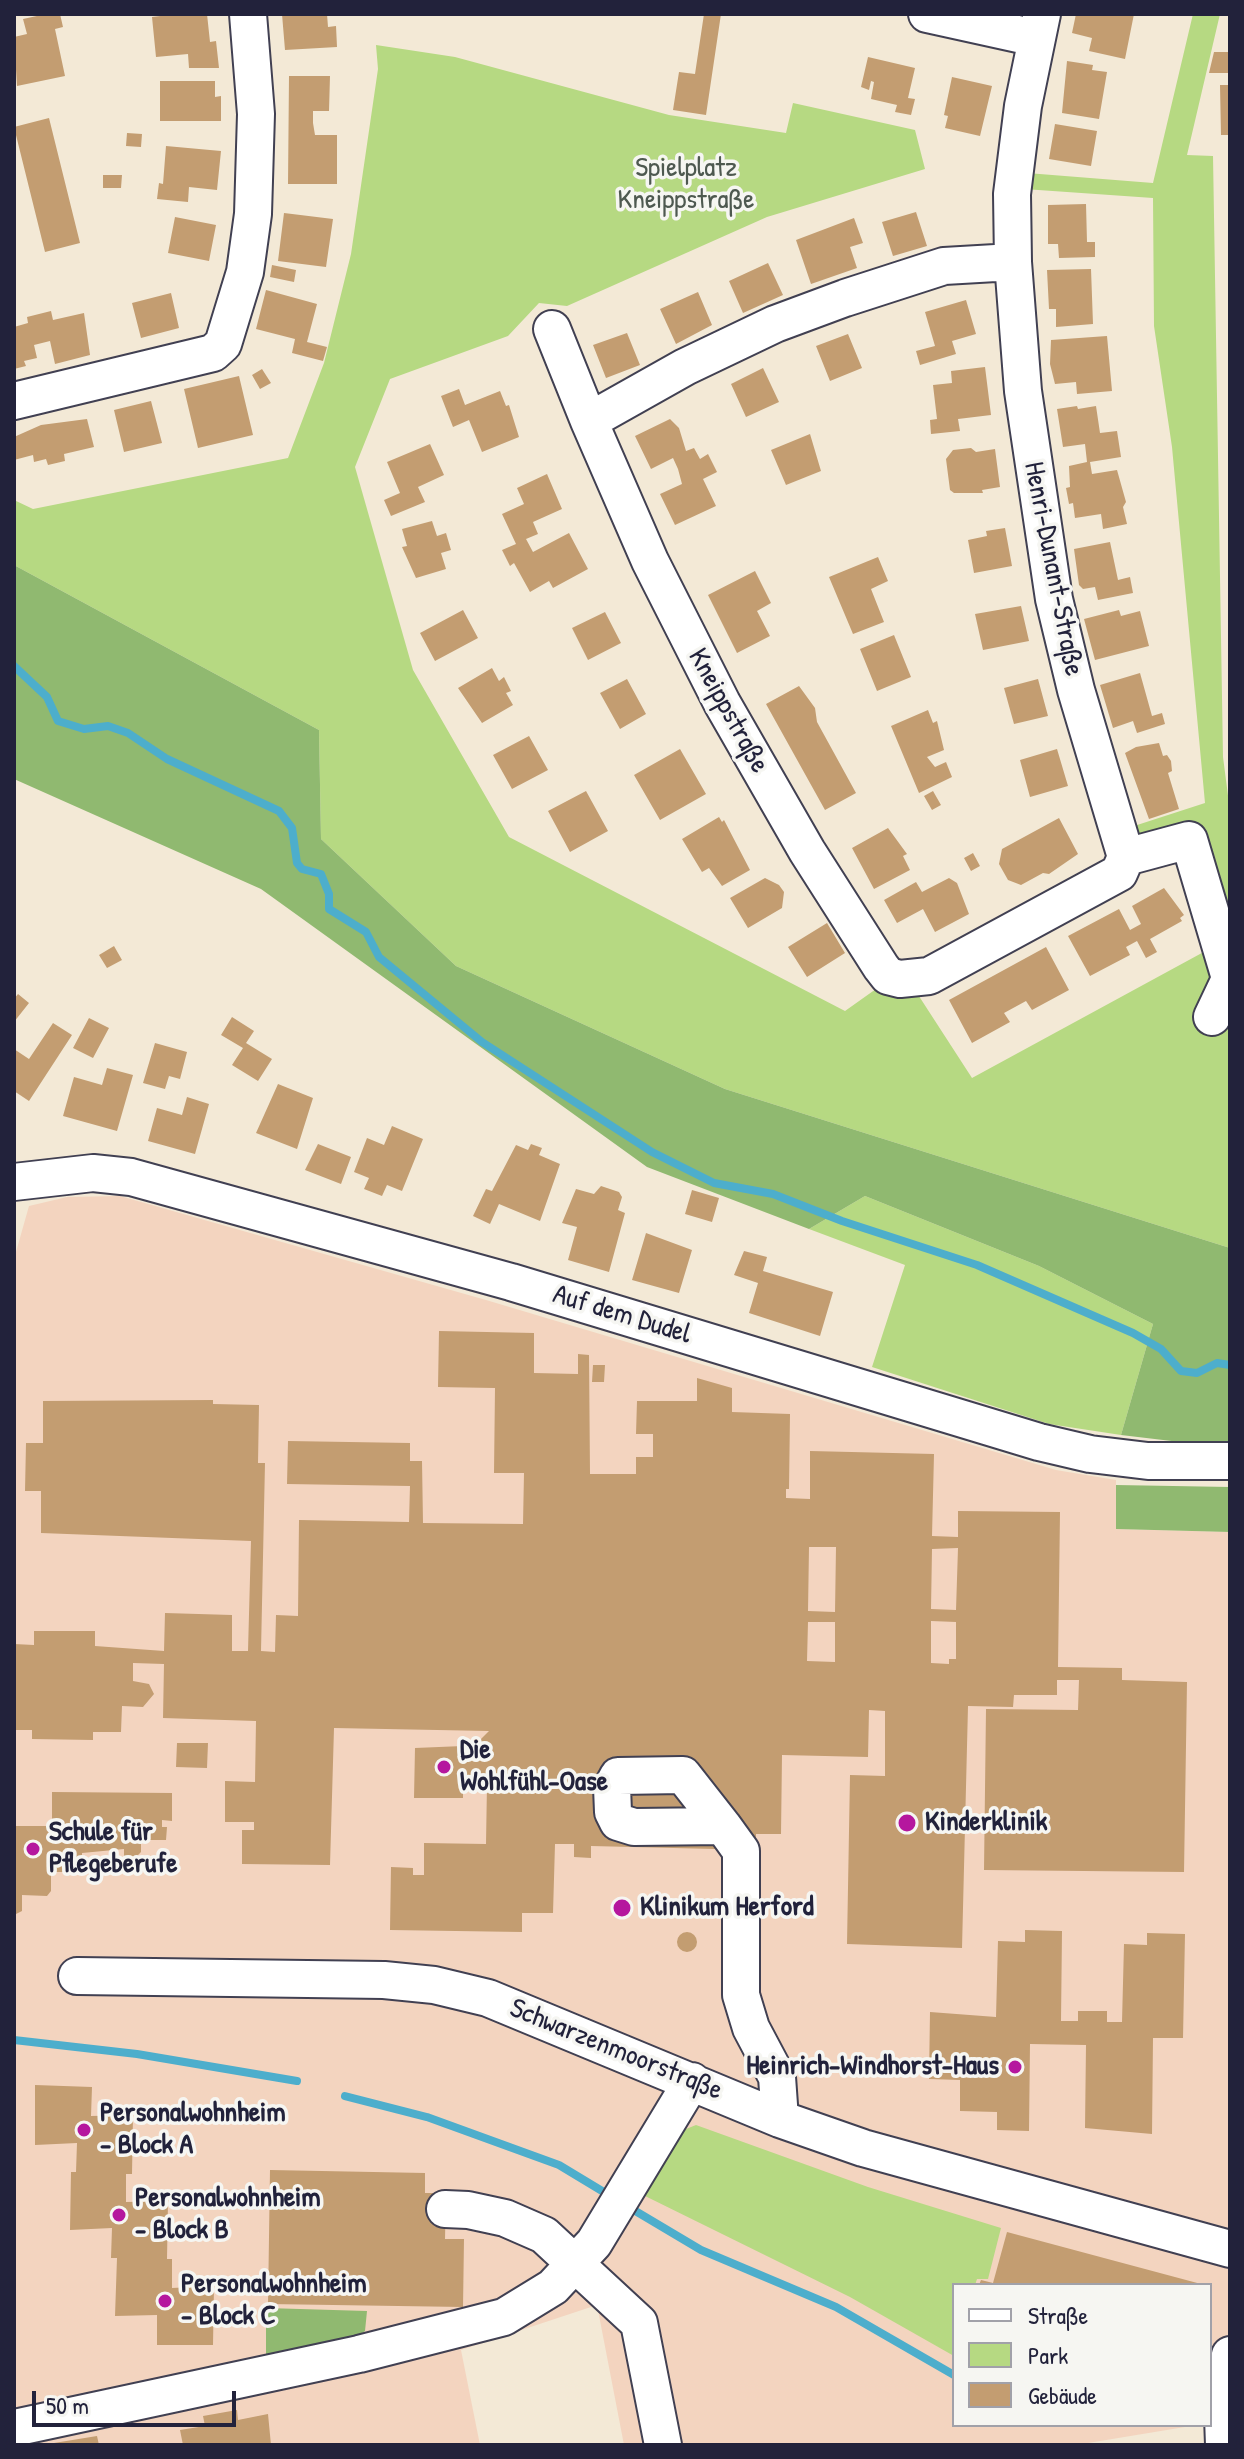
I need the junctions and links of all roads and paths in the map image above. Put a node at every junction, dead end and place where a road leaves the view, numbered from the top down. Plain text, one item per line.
1 (248, 14) edge
2 (927, 14) edge
3 (1039, 26) edge
4 (1013, 262) junction
5 (552, 329) dead end
6 (14, 401) edge
7 (589, 421) junction
8 (1126, 857) junction
9 (1230, 979) edge
10 (1212, 1017) dead end
11 (14, 1182) edge
12 (1230, 1461) edge
13 (732, 1839) dead end
14 (77, 1976) dead end
15 (692, 2081) junction
16 (780, 2119) junction
17 (445, 2209) dead end
18 (1230, 2249) edge
19 (577, 2263) junction
20 (1221, 2376) edge
21 (14, 2428) edge
22 (663, 2445) edge
23 (1224, 2445) edge

1 - 6 street
2 - 3 street
3 - 4 street, Henri-Dunant-Straße
4 - 7 street
4 - 8 street, Henri-Dunant-Straße
5 - 7 street, Kneippstraße
7 - 8 street, Kneippstraße
8 - 9 street
9 - 10 street
11 - 12 street, Auf dem Dudel
13 - 16 street
14 - 15 street, Schwarzenmoorstraße
15 - 16 street, Schwarzenmoorstraße
15 - 19 street
16 - 18 street, Schwarzenmoorstraße
17 - 19 street
19 - 21 street
19 - 22 street
20 - 23 street

